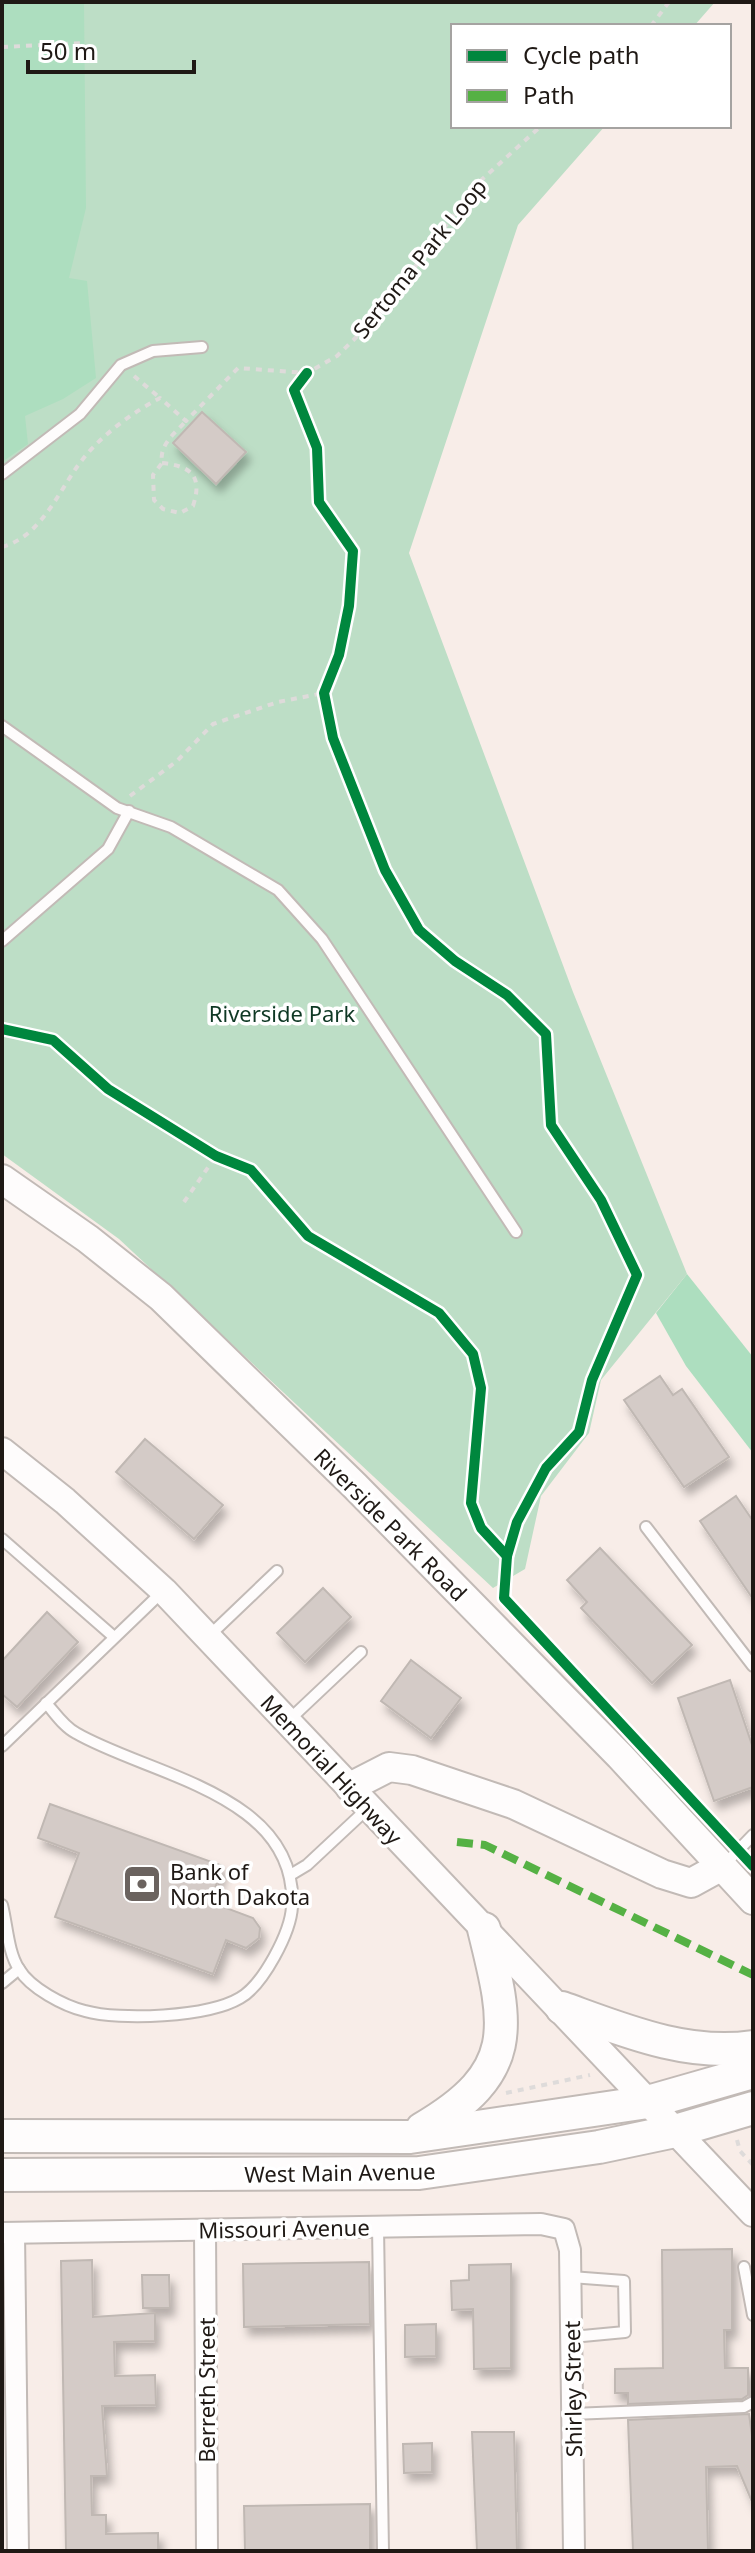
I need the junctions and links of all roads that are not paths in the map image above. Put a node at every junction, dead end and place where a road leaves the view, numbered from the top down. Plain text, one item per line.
1 (202, 347) dead end
2 (2, 474) edge
3 (2, 726) edge
4 (129, 811) junction
5 (2, 941) edge
6 (2, 1179) edge
7 (516, 1232) dead end
8 (2, 1451) edge
9 (646, 1527) dead end
10 (2, 1539) edge
11 (277, 1571) dead end
12 (164, 1591) junction
13 (114, 1637) junction
14 (208, 1637) junction
15 (361, 1652) dead end
16 (753, 1666) edge
17 (46, 1703) junction
18 (287, 1721) junction
19 (2, 1746) edge
20 (350, 1787) junction
21 (368, 1808) junction
22 (753, 1835) edge
23 (722, 1866) junction
24 (292, 1874) junction
25 (753, 1900) edge
26 (2, 1905) edge
27 (484, 1929) junction
28 (19, 1969) junction
29 (2, 1983) edge
30 (562, 2008) junction
31 (753, 2047) edge
32 (753, 2072) edge
33 (648, 2102) junction
34 (744, 2121) edge
35 (675, 2131) junction
36 (2, 2136) edge
37 (410, 2137) junction
38 (2, 2175) edge
39 (753, 2213) edge
40 (378, 2227) junction
41 (564, 2229) joint
42 (205, 2230) junction
43 (8, 2233) edge
44 (744, 2267) dead end
45 (571, 2277) junction
46 (753, 2315) edge
47 (572, 2337) junction
48 (753, 2402) edge
49 (572, 2414) junction
50 (18, 2551) edge
51 (207, 2551) edge
52 (383, 2551) edge
53 (574, 2551) edge

1 - 2 lane
3 - 4 lane
4 - 5 lane
4 - 7 lane
6 - 23 main road, Riverside Park Road
8 - 12 street, Memorial Highway
9 - 16 lane
10 - 13 lane
11 - 14 lane
12 - 13 lane
12 - 14 street, Memorial Highway
13 - 17 lane
14 - 18 street, Memorial Highway
15 - 18 lane
17 - 19 lane
17 - 24 lane
18 - 20 street, Memorial Highway
20 - 21 street, Memorial Highway
20 - 23 main road
21 - 24 lane
21 - 27 street, Memorial Highway
22 - 23 lane
23 - 25 main road, Riverside Park Road
24 - 28 lane
26 - 28 lane
27 - 30 street, Memorial Highway
27 - 37 main road
28 - 29 lane
30 - 31 main road
30 - 33 street, Memorial Highway
32 - 33 main road
33 - 35 street, Memorial Highway
33 - 37 main road, West Main Avenue
34 - 35 main road
35 - 38 main road, West Main Avenue
35 - 39 street, Memorial Highway
36 - 37 main road, West Main Avenue
40 - 41 street, Missouri Avenue
40 - 42 street, Missouri Avenue
40 - 52 lane
41 - 45 street, Shirley Street
42 - 43 street, Missouri Avenue
42 - 51 street, Berreth Street
43 - 50 street
44 - 46 lane
45 - 47 street, Shirley Street
45 - 47 lane
47 - 49 street, Shirley Street
48 - 49 lane
49 - 53 street, Shirley Street

